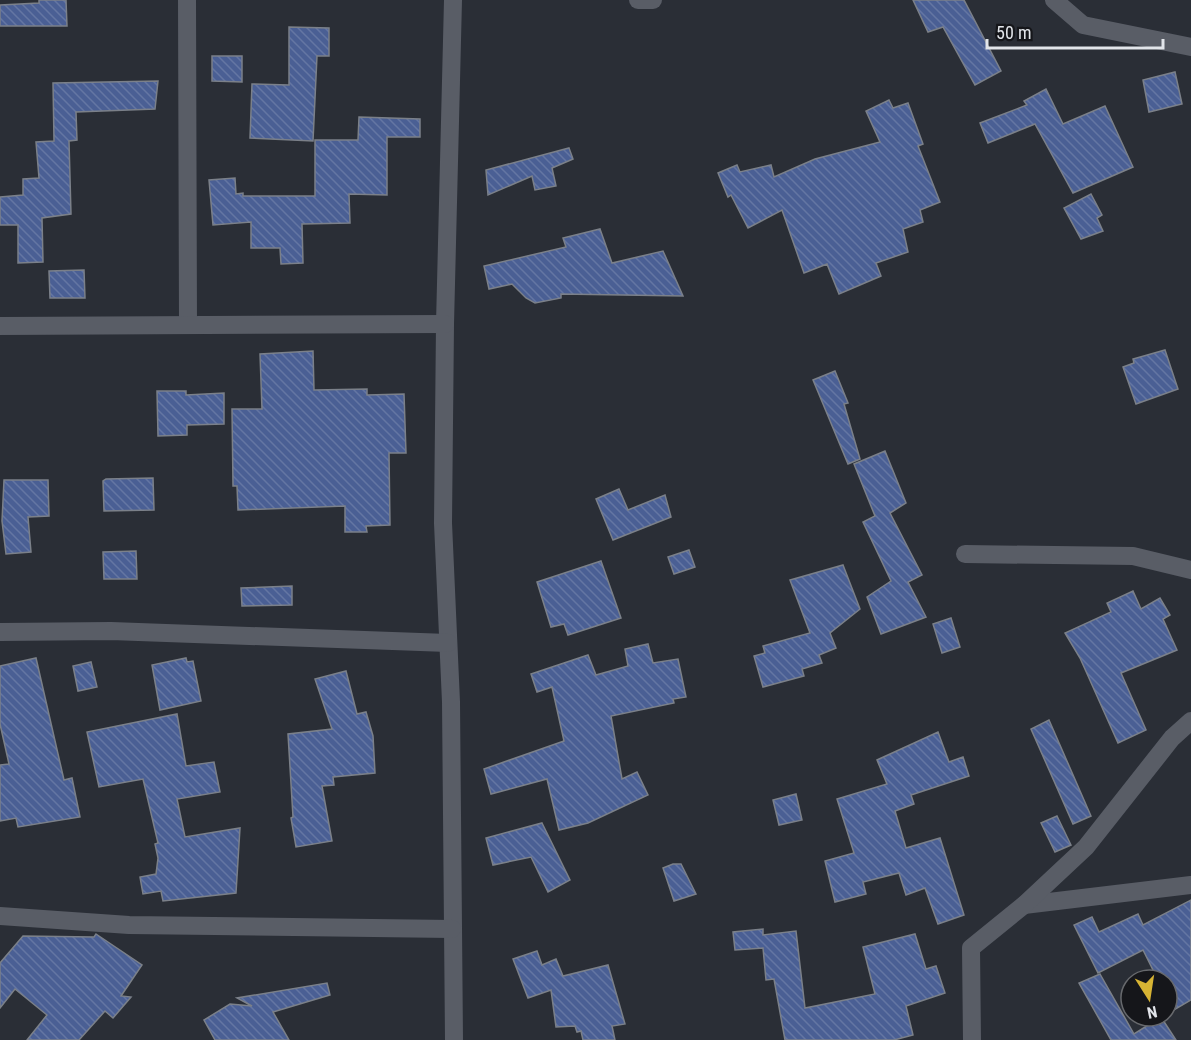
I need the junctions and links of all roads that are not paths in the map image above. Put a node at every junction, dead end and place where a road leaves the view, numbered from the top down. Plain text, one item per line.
1 (187, 0) edge
2 (453, 0) edge
3 (638, 0) edge
4 (653, 0) edge
5 (1054, 0) edge
6 (1191, 47) edge
7 (445, 324) junction
8 (188, 325) junction
9 (0, 326) edge
10 (966, 554) dead end
11 (1191, 570) edge
12 (0, 632) edge
13 (448, 643) junction
14 (1191, 722) edge
15 (1191, 885) edge
16 (1024, 905) junction
17 (0, 916) edge
18 (452, 929) junction
19 (454, 1040) edge
20 (972, 1040) edge

1 - 8 street
2 - 7 street
3 - 4 street
5 - 6 street
7 - 8 street
7 - 13 street
8 - 9 street
10 - 11 street
12 - 13 street
13 - 18 street
14 - 16 street
15 - 16 street
16 - 20 street
17 - 18 street
18 - 19 street

